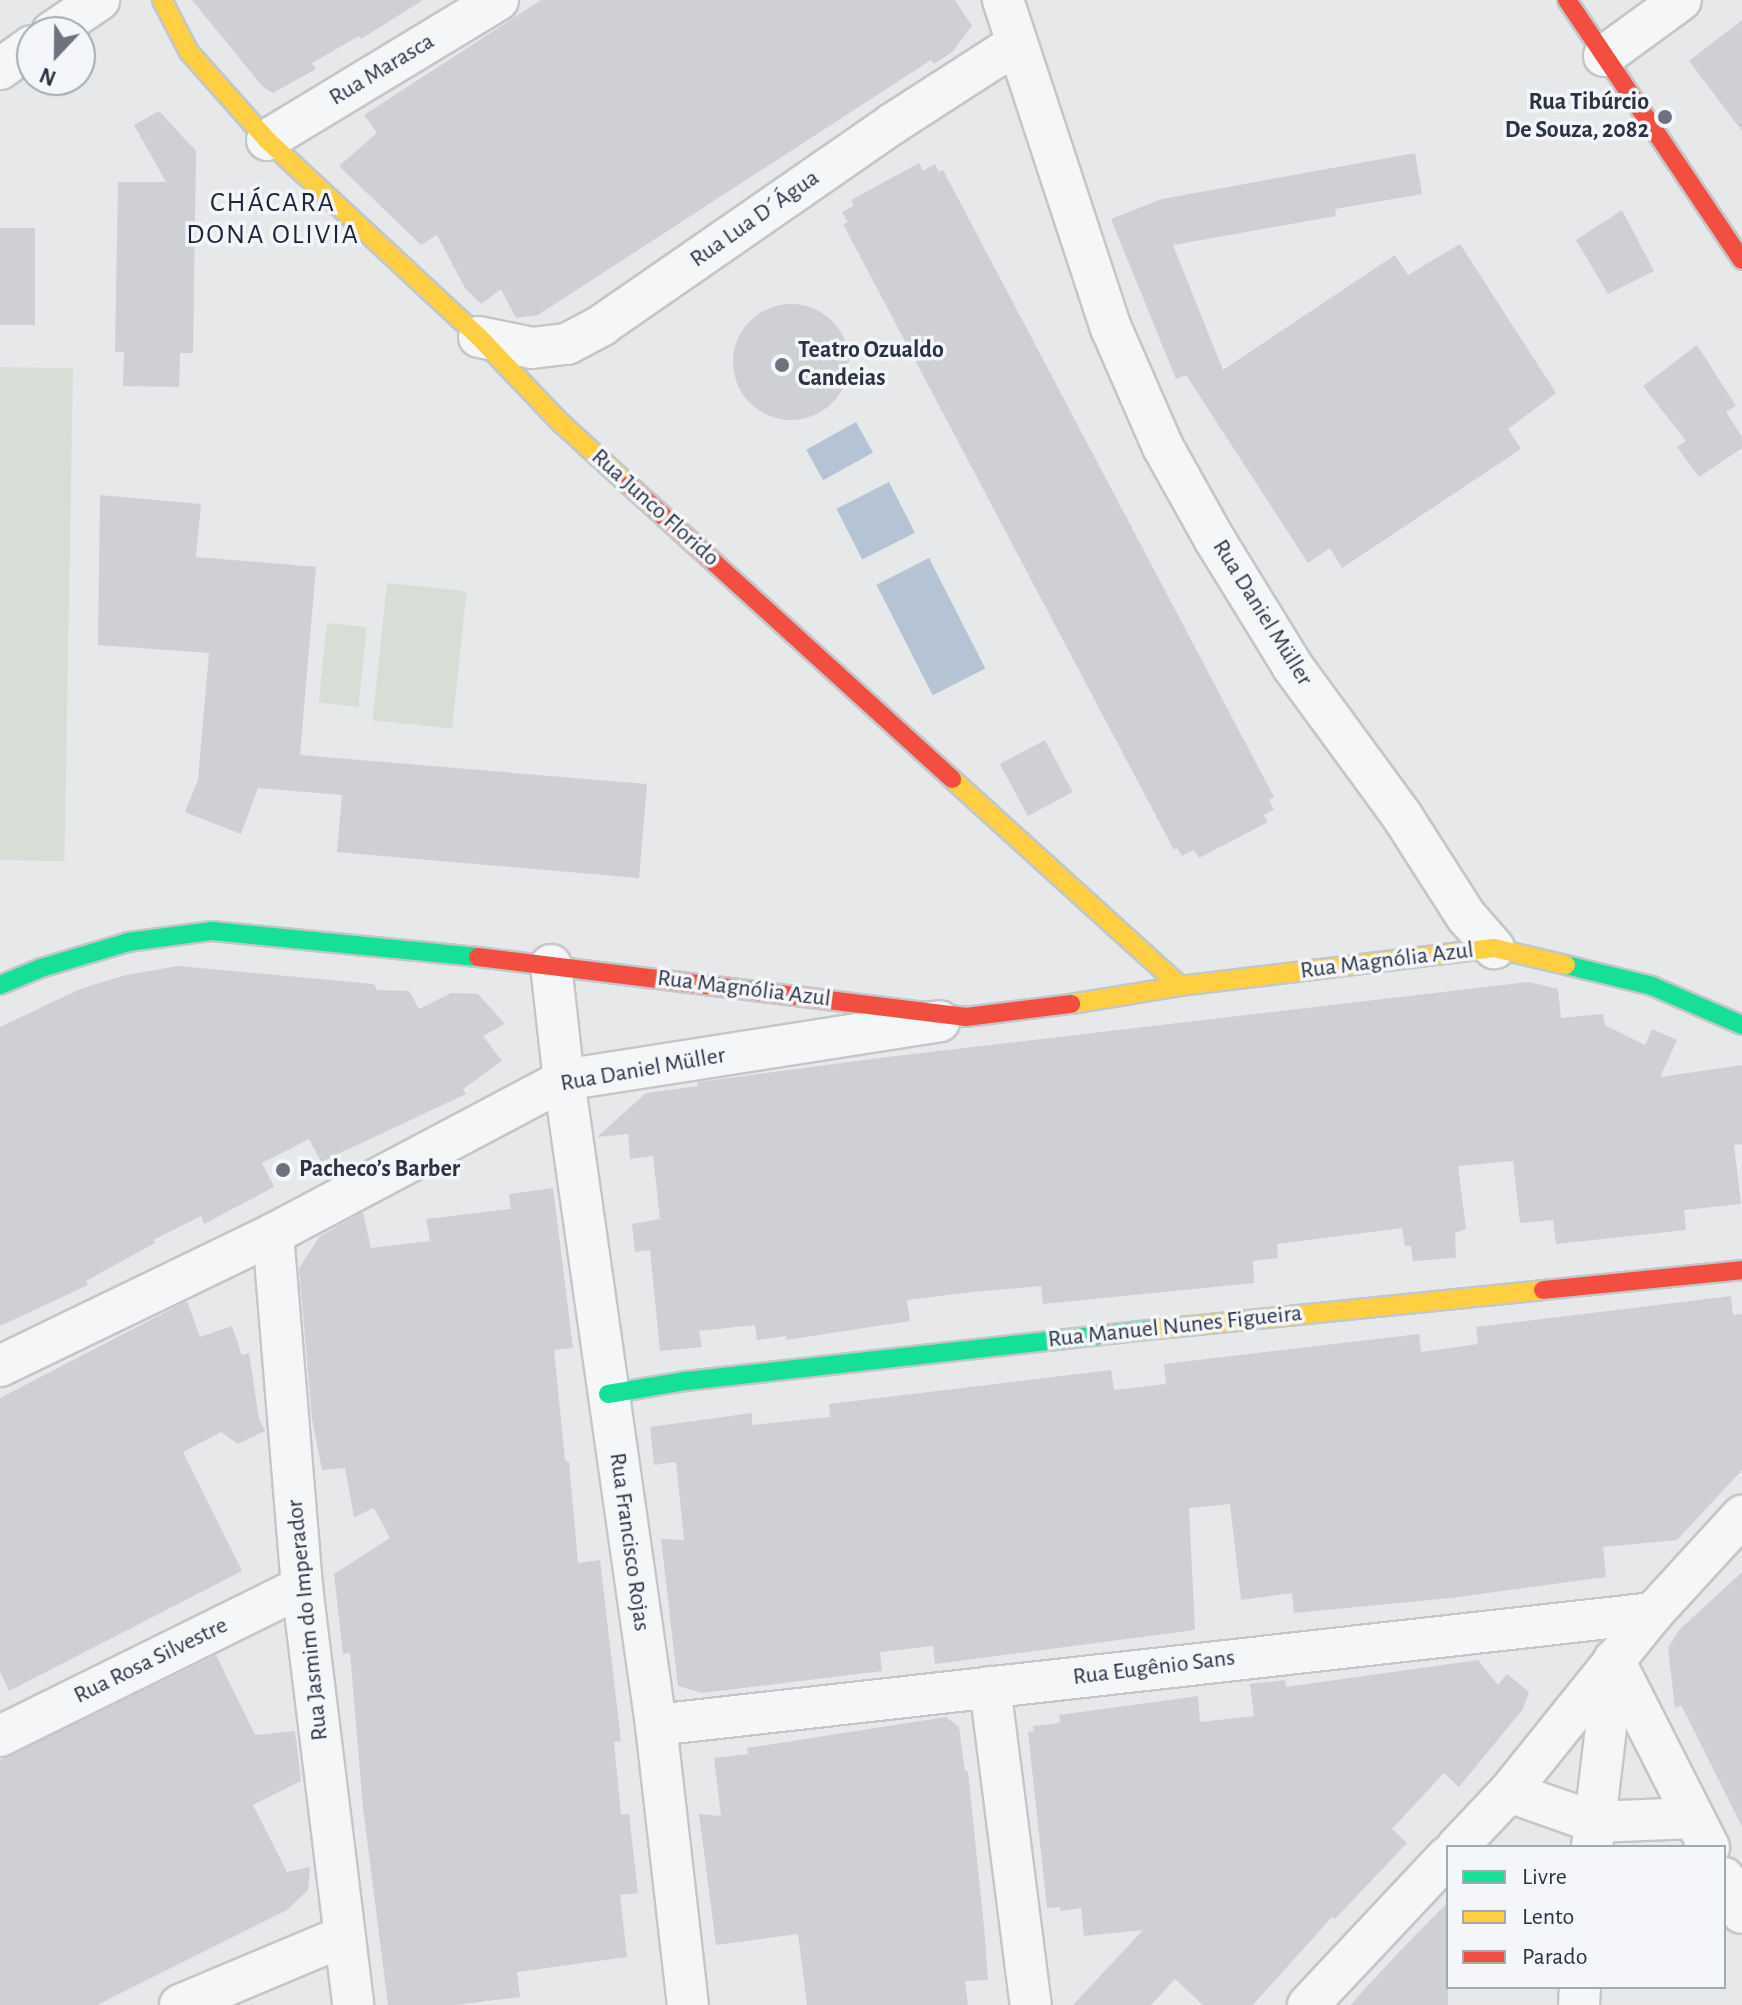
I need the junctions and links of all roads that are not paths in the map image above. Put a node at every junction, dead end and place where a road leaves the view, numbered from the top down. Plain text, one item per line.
1 (99, 0) edge
2 (162, 0) edge
3 (498, 0) edge
4 (1003, 0) edge
5 (1567, 0) edge
6 (1681, 0) edge
7 (76, 16) edge
8 (1016, 44) junction
9 (1604, 56) junction
10 (267, 140) junction
11 (1742, 260) edge
12 (479, 337) junction
13 (1494, 948) junction
14 (551, 965) junction
15 (0, 985) edge
16 (1180, 986) junction
17 (966, 1017) junction
18 (1742, 1025) edge
19 (564, 1080) junction
20 (273, 1234) junction
21 (1742, 1270) edge
22 (0, 1366) edge
23 (608, 1394) junction
24 (1742, 1516) edge
25 (302, 1587) junction
26 (1653, 1613) junction
27 (1614, 1660) junction
28 (990, 1687) junction
29 (656, 1725) junction
30 (0, 1736) edge
31 (1509, 1792) junction
32 (1701, 1832) edge
33 (1593, 1834) edge
34 (1459, 1845) edge
35 (1446, 1858) edge
36 (1726, 1882) edge
37 (1742, 1913) edge
38 (344, 1936) junction
39 (180, 2005) edge
40 (353, 2005) edge
41 (688, 2005) edge
42 (1031, 2005) edge
43 (1308, 2005) edge

1 - 7 street
2 - 10 street, Rua Junco Florido
3 - 10 street, Rua Marasca
4 - 8 street, Rua Daniel Müller
5 - 9 street
6 - 9 street
8 - 12 street, Rua Lua D´Água
8 - 13 street, Rua Daniel Müller
9 - 11 street
10 - 12 street, Rua Junco Florido
12 - 16 street, Rua Junco Florido
13 - 16 street, Rua Magnólia Azul
13 - 18 street
14 - 15 street, Rua Magnólia Azul
14 - 17 street, Rua Magnólia Azul
14 - 19 street, Rua Francisco Rojas
16 - 17 street, Rua Magnólia Azul
17 - 19 street, Rua Daniel Müller
19 - 20 street, Rua Daniel Müller
19 - 23 street, Rua Francisco Rojas
20 - 22 street, Rua Daniel Müller
20 - 25 street, Rua Jasmim do Imperador
21 - 23 street, Rua Manuel Nunes Figueira
23 - 29 street, Rua Francisco Rojas
24 - 26 street
25 - 30 street, Rua Rosa Silvestre
25 - 38 street, Rua Jasmim do Imperador
26 - 27 street
26 - 28 street, Rua Eugênio Sans
27 - 31 street
27 - 32 street
27 - 33 street
28 - 29 street, Rua Eugênio Sans
28 - 42 street
29 - 41 street, Rua Francisco Rojas
31 - 33 street
31 - 34 street
32 - 33 street
35 - 43 street
36 - 37 street
38 - 39 street
38 - 40 street, Rua Jasmim do Imperador

